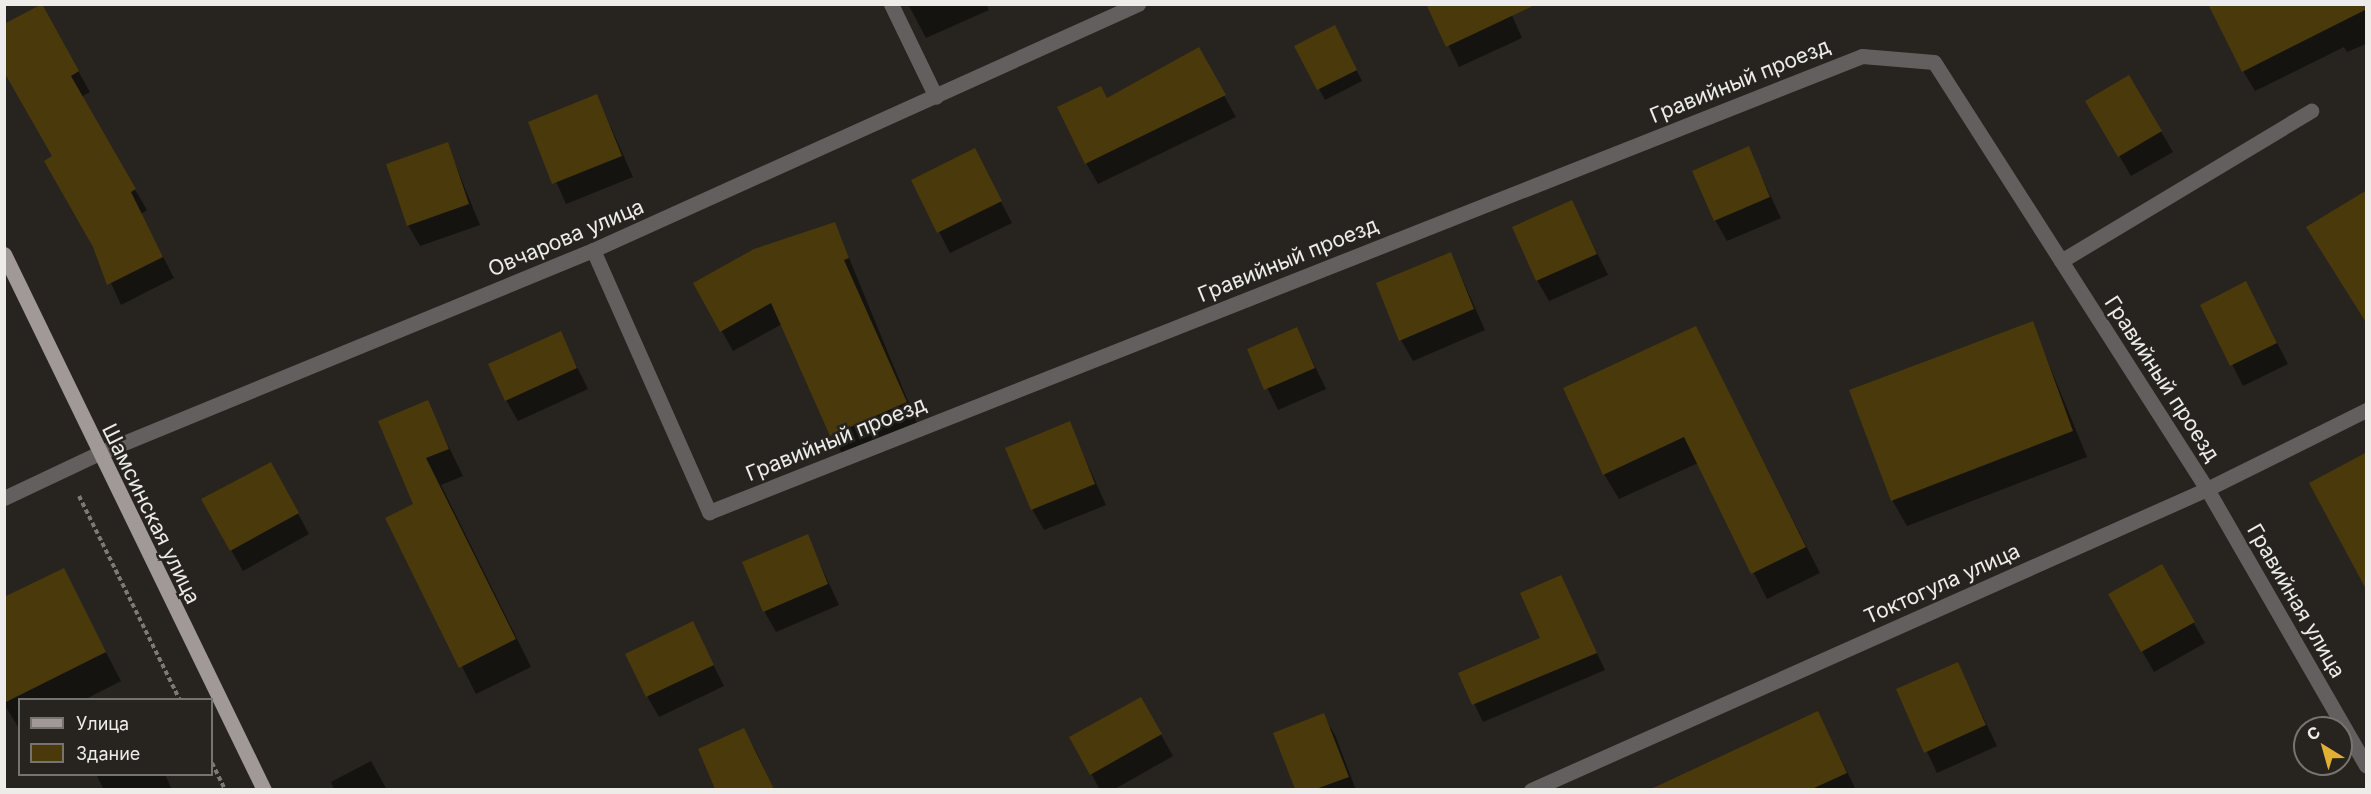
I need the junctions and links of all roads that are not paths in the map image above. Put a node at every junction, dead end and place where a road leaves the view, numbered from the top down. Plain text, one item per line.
1 (891, 4) edge
2 (1138, 4) edge
3 (936, 98) junction
4 (2311, 111) dead end
5 (593, 250) junction
6 (4, 254) edge
7 (2061, 261) junction
8 (2367, 410) edge
9 (97, 454) junction
10 (2208, 489) junction
11 (4, 498) edge
12 (2367, 765) edge
13 (264, 789) edge
14 (1531, 789) edge

1 - 3 street
2 - 3 street, Овчарова улица
3 - 5 street, Овчарова улица
4 - 7 street
5 - 7 street, Гравийный проезд
5 - 9 street, Овчарова улица
6 - 9 main road, Шамсинская улица
7 - 10 street, Гравийный проезд
8 - 10 street, Токтогула улица
9 - 11 street, Овчарова улица
9 - 13 main road, Шамсинская улица
10 - 12 street, Гравийная улица
10 - 14 street, Токтогула улица

